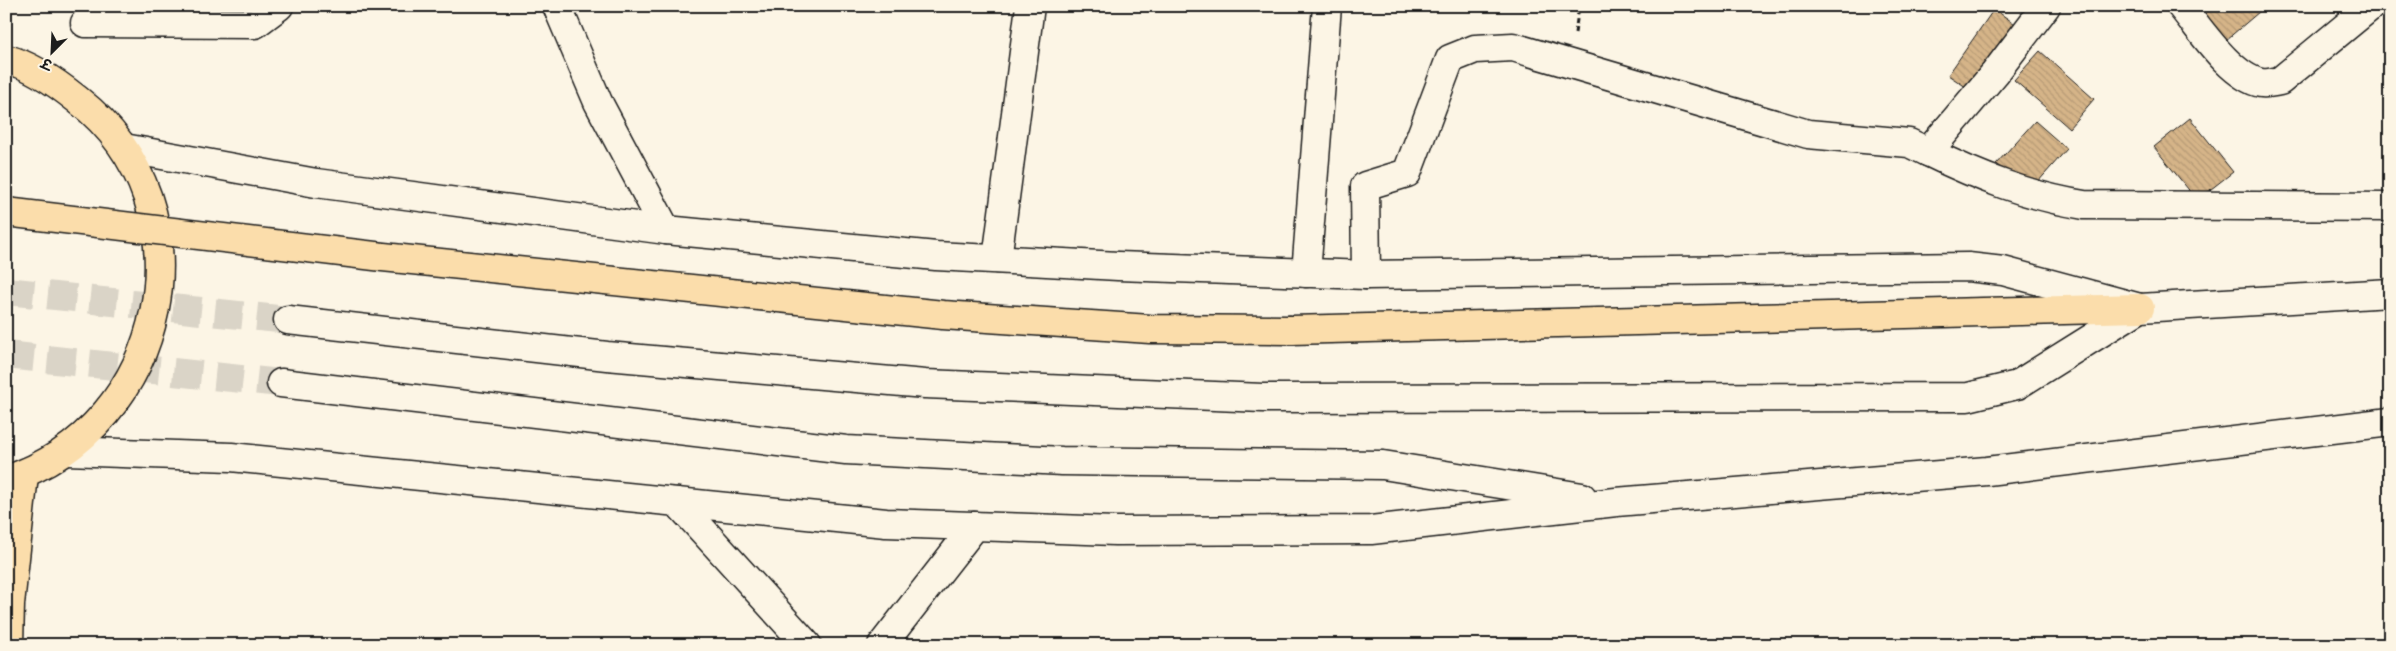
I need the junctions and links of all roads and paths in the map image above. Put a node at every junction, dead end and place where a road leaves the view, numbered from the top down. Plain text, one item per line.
1 (279, 6) edge
2 (557, 6) edge
3 (1030, 6) edge
4 (1327, 6) edge
5 (2046, 6) edge
6 (2181, 6) edge
7 (2371, 6) edge
8 (85, 23) dead end
9 (8, 54) edge
10 (124, 148) junction
11 (1928, 152) junction
12 (2390, 206) edge
13 (6, 212) edge
14 (666, 230) junction
15 (996, 259) junction
16 (1306, 273) junction
17 (1366, 275) junction
18 (2390, 294) edge
19 (2140, 308) junction
20 (288, 320) tunnel mouth
21 (281, 382) tunnel mouth
22 (2390, 422) edge
23 (66, 451) junction
24 (15, 477) edge
25 (677, 502) junction
26 (1616, 502) junction
27 (975, 526) junction
28 (9, 645) edge
29 (807, 645) edge
30 (882, 645) edge

1 - 8 street
2 - 14 street
3 - 15 street
4 - 16 street
5 - 11 street
6 - 7 street
9 - 10 main road
10 - 14 street
10 - 23 main road
11 - 12 street
11 - 17 street
13 - 19 main road, bridge
14 - 15 street
15 - 16 street
16 - 17 street
17 - 19 street
18 - 19 street
19 - 20 street
21 - 26 street
22 - 26 street
23 - 24 main road
23 - 25 street
24 - 28 main road
25 - 27 street
25 - 29 street
26 - 27 street
27 - 30 street

